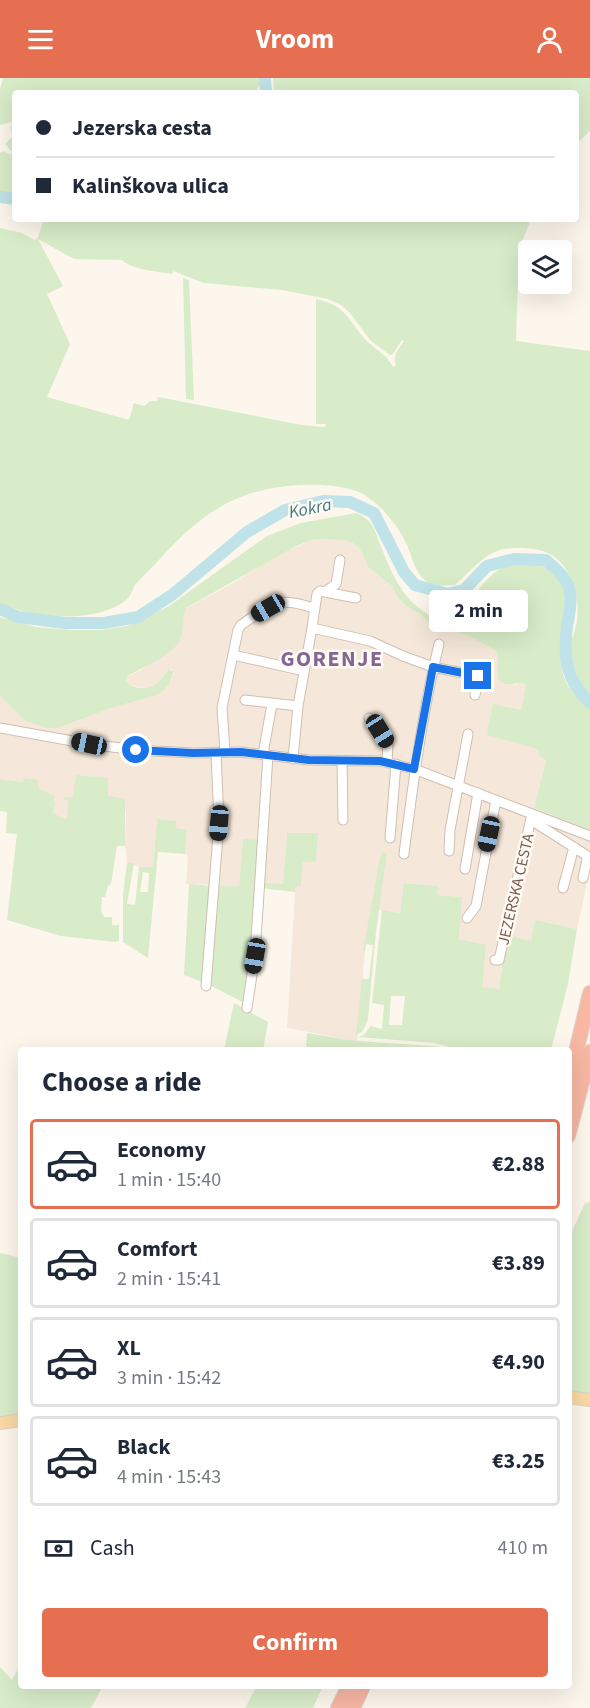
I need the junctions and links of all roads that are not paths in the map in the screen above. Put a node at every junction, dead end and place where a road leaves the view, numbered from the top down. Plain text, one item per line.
1 (340, 560) dead end
2 (325, 592) junction
3 (356, 598) dead end
4 (314, 608) junction
5 (312, 628) junction
6 (439, 644) dead end
7 (233, 655) junction
8 (433, 667) junction
9 (304, 671) junction
10 (475, 695) dead end
11 (245, 700) dead end
12 (272, 704) junction
13 (298, 706) junction
14 (369, 718) dead end
15 (0, 728) edge
16 (468, 734) dead end
17 (221, 752) junction
18 (265, 755) junction
19 (293, 759) junction
20 (342, 761) junction
21 (391, 763) junction
22 (414, 769) junction
23 (458, 786) junction
24 (478, 794) junction
25 (496, 800) junction
26 (532, 817) junction
27 (343, 820) dead end
28 (590, 836) edge
29 (390, 838) dead end
30 (574, 847) junction
31 (449, 851) dead end
32 (404, 854) dead end
33 (465, 869) dead end
34 (584, 878) dead end
35 (563, 888) dead end
36 (467, 918) dead end
37 (495, 960) dead end
38 (206, 986) dead end
39 (590, 993) edge
40 (247, 1008) dead end
41 (590, 1052) edge
42 (572, 1069) edge
43 (572, 1121) edge
44 (572, 1398) edge
45 (590, 1400) edge
46 (18, 1420) edge
47 (0, 1423) edge
48 (348, 1689) edge
49 (362, 1689) edge
50 (338, 1708) edge
51 (353, 1708) edge

1 - 2 street
2 - 3 street
2 - 4 street
4 - 5 street
4 - 7 street
5 - 8 street
5 - 9 street
6 - 8 street
7 - 9 street
7 - 17 street
8 - 10 street
8 - 22 street
9 - 13 street
11 - 12 street
12 - 13 street
12 - 18 street
13 - 19 street
14 - 21 street
15 - 17 street, JEZERSKA CESTA
16 - 23 street
17 - 18 street, JEZERSKA CESTA
17 - 38 street
18 - 19 street, JEZERSKA CESTA
18 - 40 street
19 - 20 street, JEZERSKA CESTA
20 - 21 street, JEZERSKA CESTA
20 - 27 street
21 - 22 street, JEZERSKA CESTA
21 - 29 street
22 - 23 street, JEZERSKA CESTA
22 - 32 street
23 - 24 street, JEZERSKA CESTA
23 - 31 street
24 - 25 street, JEZERSKA CESTA
24 - 33 street
25 - 26 street, JEZERSKA CESTA
25 - 36 street, JEZERSKA CESTA
26 - 28 street, JEZERSKA CESTA
26 - 30 street
26 - 37 street, JEZERSKA CESTA
30 - 34 street
30 - 35 street
39 - 42 highway
41 - 43 highway
44 - 45 main road
46 - 47 main road
48 - 50 highway
49 - 51 highway

